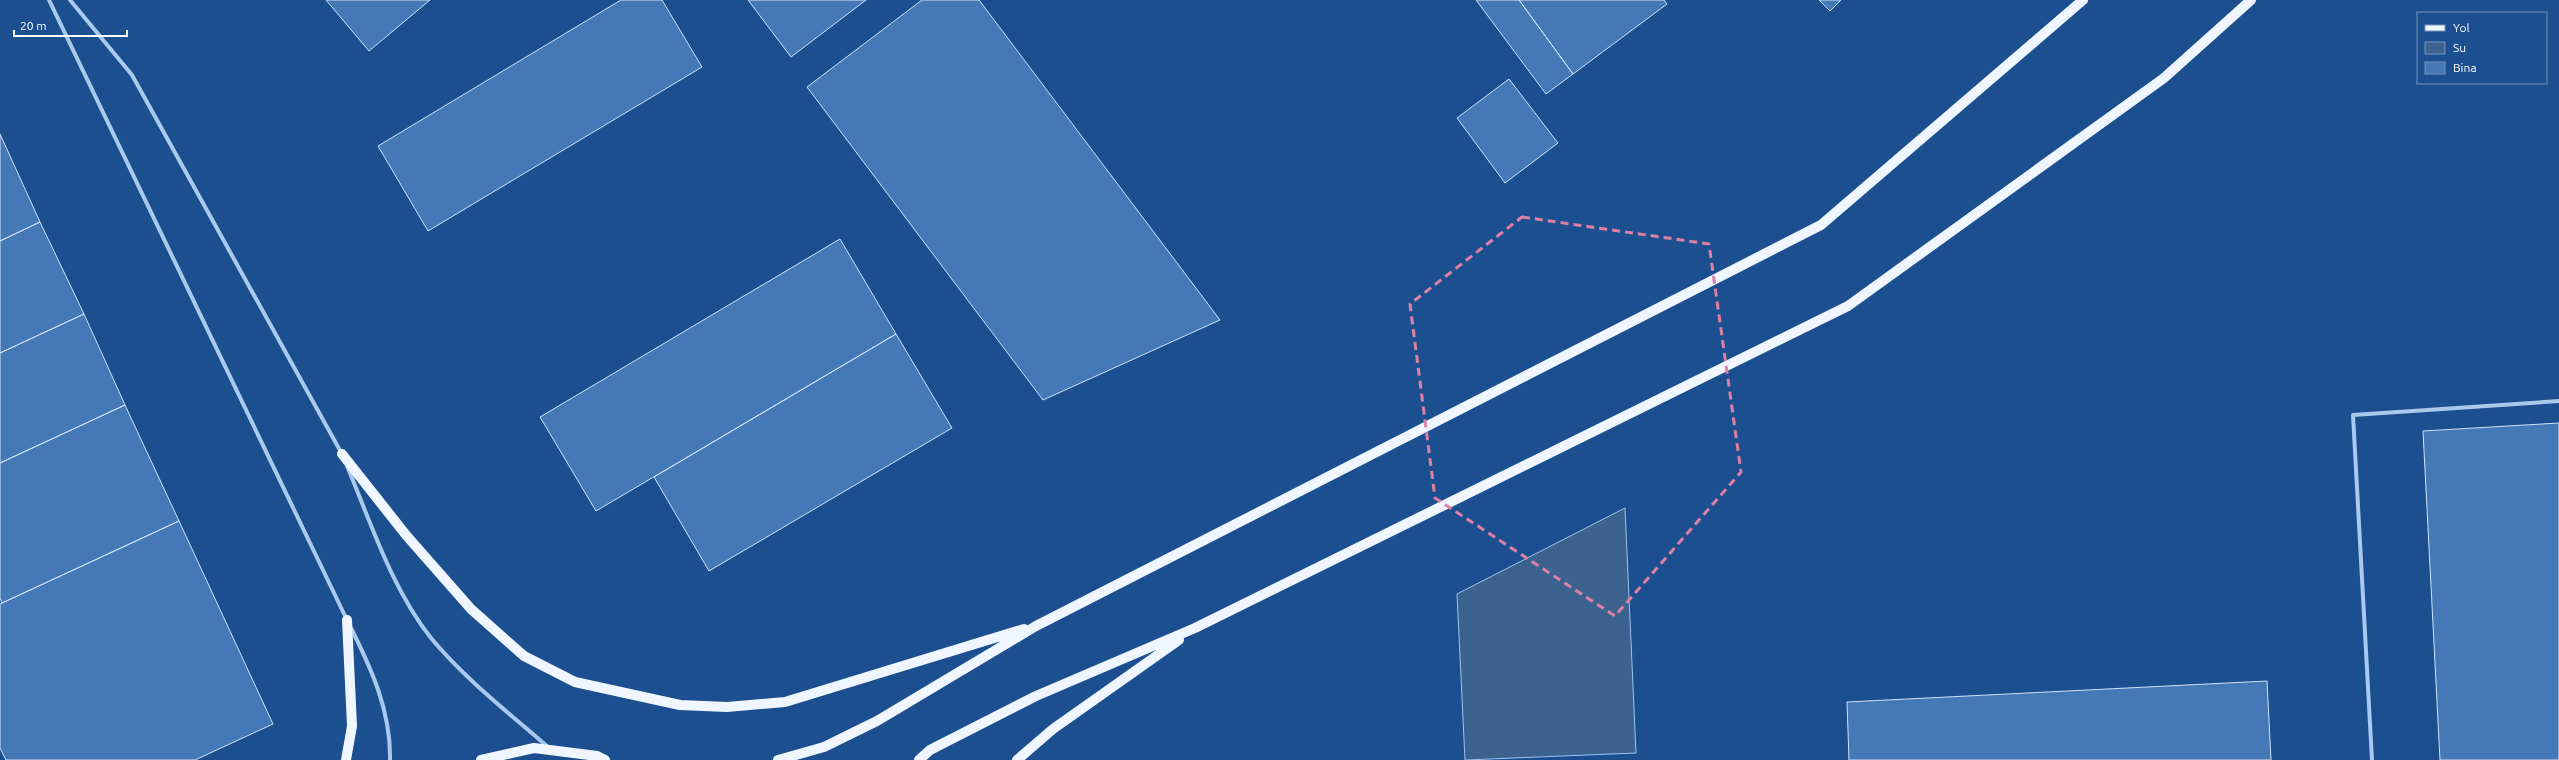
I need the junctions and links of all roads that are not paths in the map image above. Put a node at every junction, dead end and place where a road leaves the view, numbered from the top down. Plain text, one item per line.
1 (50, 0) edge
2 (70, 0) edge
3 (2083, 0) edge
4 (2251, 0) edge
5 (2559, 401) edge
6 (342, 454) junction
7 (347, 620) junction
8 (1036, 626) junction
9 (1195, 628) junction
10 (552, 751) junction
11 (346, 760) edge
12 (390, 760) edge
13 (481, 760) edge
14 (605, 760) edge
15 (778, 760) edge
16 (919, 760) edge
17 (1017, 760) edge
18 (2372, 760) edge

1 - 7 street
2 - 6 street
3 - 8 main road
4 - 9 main road
5 - 18 street
6 - 8 main road
6 - 10 street
7 - 11 main road
7 - 12 street
8 - 15 main road
9 - 16 main road
9 - 17 main road
10 - 13 main road
10 - 14 main road

